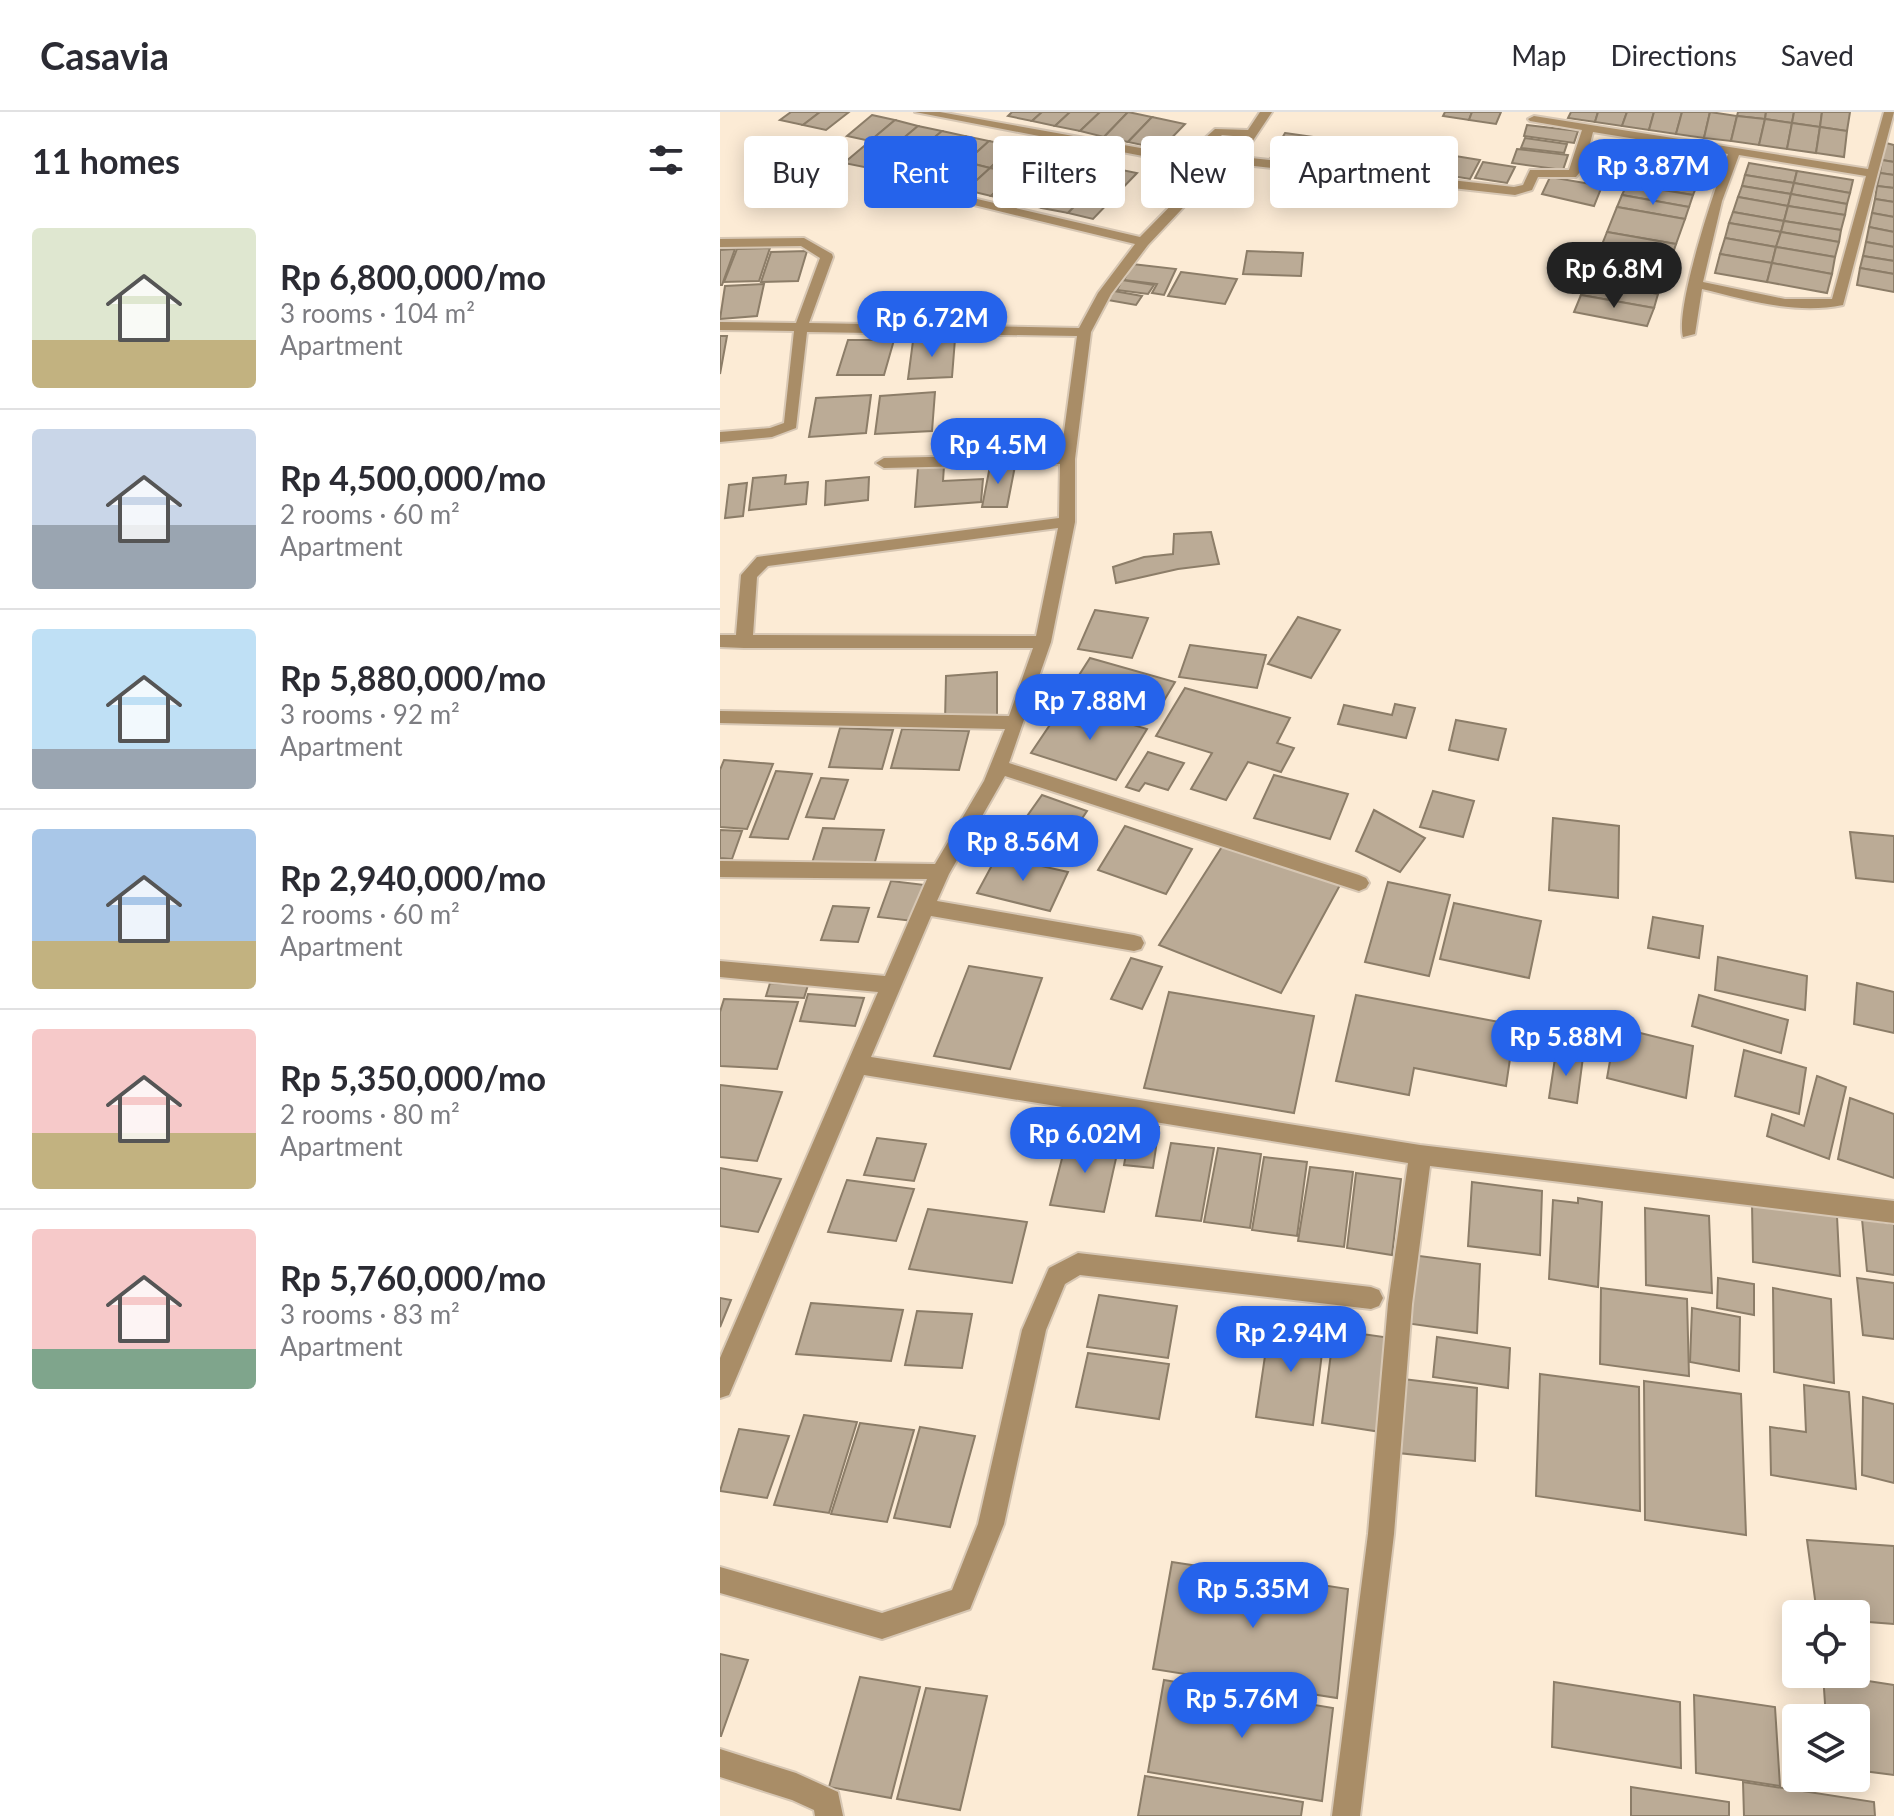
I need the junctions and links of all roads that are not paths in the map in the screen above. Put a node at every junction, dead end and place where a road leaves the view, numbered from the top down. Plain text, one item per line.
1 (921, 112) edge
2 (1266, 112) edge
3 (1890, 112) edge
4 (1534, 119) dead end
5 (1589, 127) junction
6 (1251, 134) joint
7 (1735, 150) junction
8 (1254, 162) edge
9 (1871, 173) junction
10 (977, 202) edge
11 (1176, 208) edge
12 (1143, 242) junction
13 (720, 243) edge
14 (1696, 284) junction
15 (720, 326) edge
16 (801, 327) junction
17 (1084, 332) junction
18 (1688, 334) dead end
19 (720, 437) edge
20 (1068, 459) junction
21 (884, 463) dead end
22 (1067, 522) junction
23 (720, 641) edge
24 (744, 642) junction
25 (1043, 642) junction
26 (720, 717) edge
27 (1016, 723) junction
28 (999, 767) junction
29 (720, 869) edge
30 (940, 872) junction
31 (1359, 883) dead end
32 (926, 907) junction
33 (1134, 943) dead end
34 (720, 969) edge
35 (891, 985) junction
36 (856, 1064) junction
37 (1420, 1155) junction
38 (1894, 1212) edge
39 (1371, 1298) dead end
40 (720, 1386) edge
41 (720, 1580) edge
42 (720, 1763) edge
43 (829, 1816) edge
44 (1346, 1816) edge

1 - 6 street
2 - 6 street
3 - 9 street
4 - 5 street
5 - 7 street
5 - 8 street
7 - 9 street
7 - 14 street
9 - 14 street
10 - 12 street
11 - 12 street
12 - 17 street
13 - 16 street
14 - 18 street
15 - 16 street
16 - 17 street
16 - 19 street
17 - 20 street
20 - 21 street
20 - 22 street
22 - 24 street
22 - 25 street
23 - 24 street
24 - 25 street
25 - 27 street
26 - 27 street
27 - 28 street
28 - 30 street
28 - 31 street
29 - 30 street
30 - 32 street
32 - 33 street
32 - 35 street
34 - 35 street
35 - 36 street
36 - 37 street
36 - 40 street
37 - 38 street
37 - 44 street
39 - 41 street
42 - 43 street

